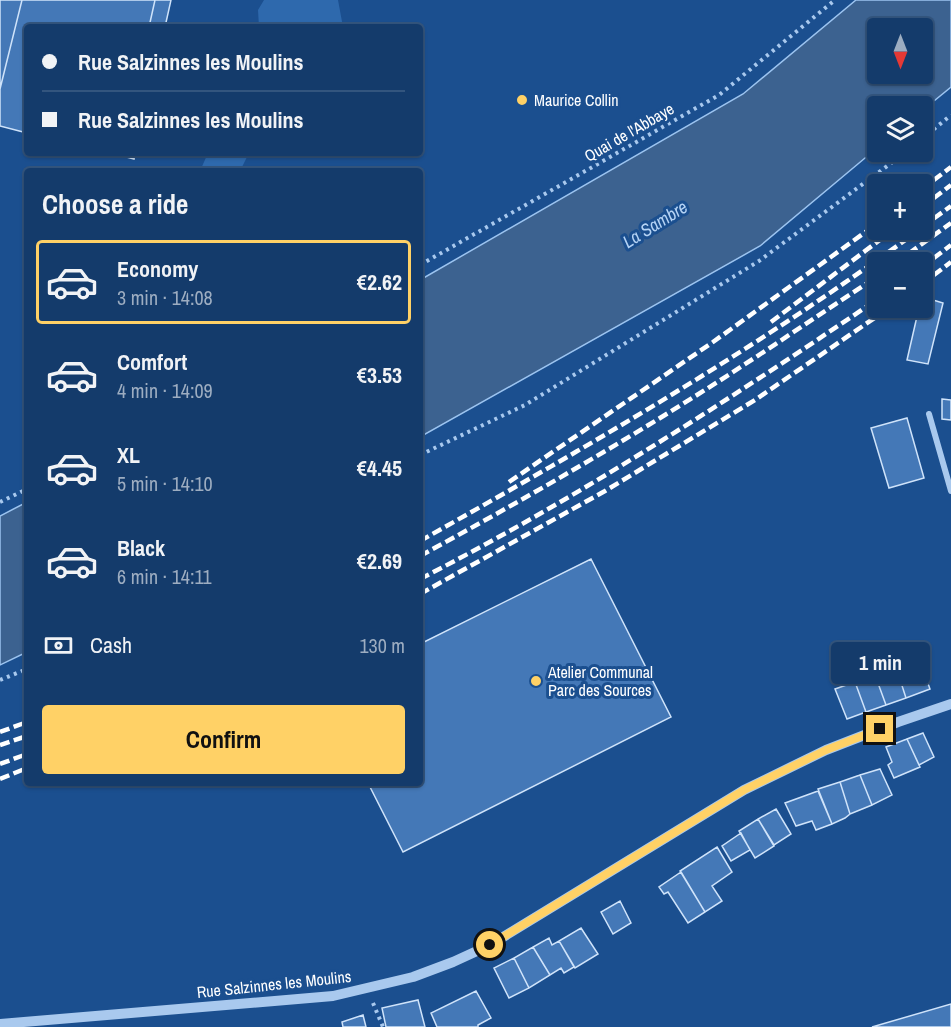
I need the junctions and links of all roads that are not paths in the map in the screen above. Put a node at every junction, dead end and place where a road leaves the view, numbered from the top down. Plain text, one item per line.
1 (929, 414) dead end
2 (951, 491) edge
3 (951, 704) edge
4 (0, 1024) edge

1 - 2 street
3 - 4 street, Rue Salzinnes les Moulins

